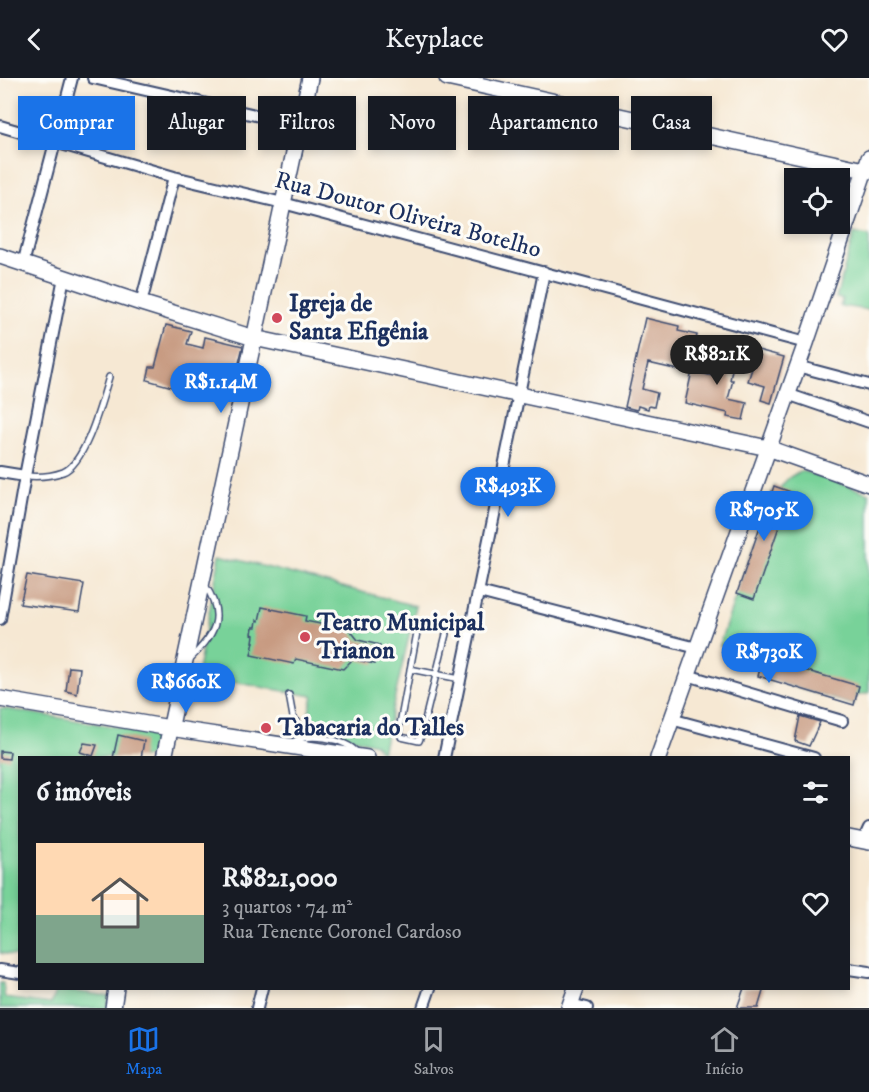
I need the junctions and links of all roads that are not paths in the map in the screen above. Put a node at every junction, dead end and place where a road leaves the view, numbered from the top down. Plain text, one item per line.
1 (72, 78) edge
2 (93, 78) edge
3 (310, 78) edge
4 (447, 78) edge
5 (67, 96) edge
6 (306, 96) edge
7 (258, 116) edge
8 (0, 126) edge
9 (18, 131) edge
10 (54, 150) edge
11 (86, 150) edge
12 (294, 150) edge
13 (868, 166) edge
14 (174, 177) junction
15 (283, 203) junction
16 (0, 256) edge
17 (23, 264) junction
18 (544, 272) junction
19 (64, 277) junction
20 (141, 303) junction
21 (254, 338) junction
22 (806, 343) junction
23 (797, 366) junction
24 (109, 377) dead end
25 (869, 385) edge
26 (519, 394) junction
27 (787, 394) junction
28 (869, 422) edge
29 (768, 448) junction
30 (0, 472) edge
31 (25, 476) junction
32 (869, 484) edge
33 (202, 581) junction
34 (479, 592) junction
35 (0, 619) edge
36 (697, 648) junction
37 (184, 665) junction
38 (410, 669) junction
39 (436, 674) junction
40 (687, 675) junction
41 (460, 679) junction
42 (289, 695) dead end
43 (0, 699) edge
44 (671, 719) junction
45 (842, 721) dead end
46 (170, 728) junction
47 (312, 748) edge
48 (164, 756) edge
49 (357, 756) edge
50 (444, 756) edge
51 (659, 756) edge
52 (807, 756) edge
53 (850, 969) edge
54 (0, 970) edge
55 (869, 972) edge
56 (18, 973) edge
57 (116, 990) edge
58 (262, 990) edge
59 (429, 990) edge
60 (575, 990) edge
61 (569, 1006) edge
62 (113, 1008) edge
63 (257, 1008) edge
64 (423, 1008) edge
65 (587, 1008) edge

1 - 5 street
2 - 7 street
3 - 6 main road
4 - 13 main road
8 - 9 street, Rua Doutor Oliveira Botelho
10 - 17 street
11 - 14 street, Rua Doutor Oliveira Botelho
12 - 15 main road
13 - 22 main road
14 - 15 street, Rua Doutor Oliveira Botelho
14 - 20 street
15 - 18 street, Rua Doutor Oliveira Botelho
15 - 21 main road
16 - 17 main road
17 - 19 main road
18 - 22 street, Rua Doutor Oliveira Botelho
18 - 26 street
19 - 20 main road
19 - 31 street
20 - 21 main road
21 - 26 main road
21 - 33 main road
22 - 23 main road
23 - 25 street
23 - 27 main road
24 - 31 lane
26 - 29 main road
26 - 34 street
27 - 28 street
27 - 29 main road
29 - 32 main road
29 - 36 main road
30 - 31 street
31 - 35 street
33 - 37 main road
33 - 37 lane
34 - 36 street
34 - 41 street
36 - 40 main road
37 - 46 main road
38 - 39 lane
38 - 39 lane
38 - 39 lane
39 - 41 lane
40 - 44 main road
40 - 45 street
41 - 50 street
42 - 47 lane
43 - 46 main road
44 - 51 main road
44 - 52 street
46 - 47 main road
46 - 48 main road
47 - 49 main road
53 - 55 street
54 - 56 street
57 - 62 main road
58 - 63 street
59 - 64 street
60 - 61 main road
61 - 65 street

